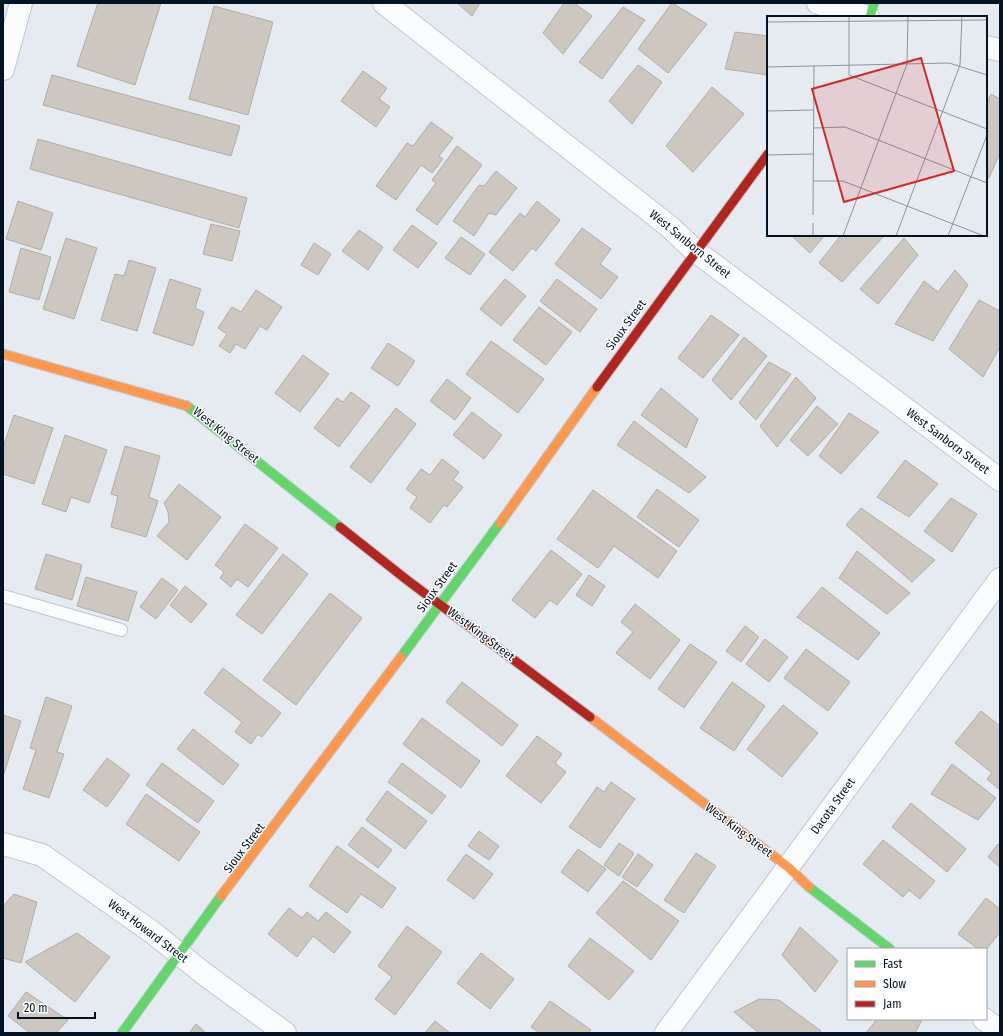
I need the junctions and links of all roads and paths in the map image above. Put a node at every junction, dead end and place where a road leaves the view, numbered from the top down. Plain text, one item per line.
1 (21, 3) edge
2 (384, 3) edge
3 (818, 3) edge
4 (874, 3) edge
5 (865, 16) edge
6 (869, 16) edge
7 (987, 46) edge
8 (1000, 50) edge
9 (3, 69) edge
10 (767, 155) edge
11 (694, 250) junction
12 (3, 354) edge
13 (1000, 480) edge
14 (1000, 579) edge
15 (3, 596) edge
16 (440, 603) junction
17 (120, 630) dead end
18 (3, 844) edge
19 (788, 867) junction
20 (889, 948) edge
21 (179, 953) junction
22 (985, 1020) edge
23 (1000, 1031) edge
24 (122, 1033) edge
25 (285, 1033) edge
26 (666, 1033) edge

1 - 9 street
2 - 11 street, West Sanborn Street
3 - 5 street
4 - 6 street
7 - 8 street
10 - 11 street, Sioux Street
11 - 13 street, West Sanborn Street
11 - 16 street, Sioux Street
12 - 16 street, West King Street
14 - 19 street, Dacota Street
15 - 17 lane
16 - 19 street, West King Street
16 - 21 street, Sioux Street
18 - 21 street, West Howard Street
19 - 20 street, West King Street
19 - 26 street, Dacota Street
21 - 24 street, Sioux Street
21 - 25 street, West Howard Street
22 - 23 street

